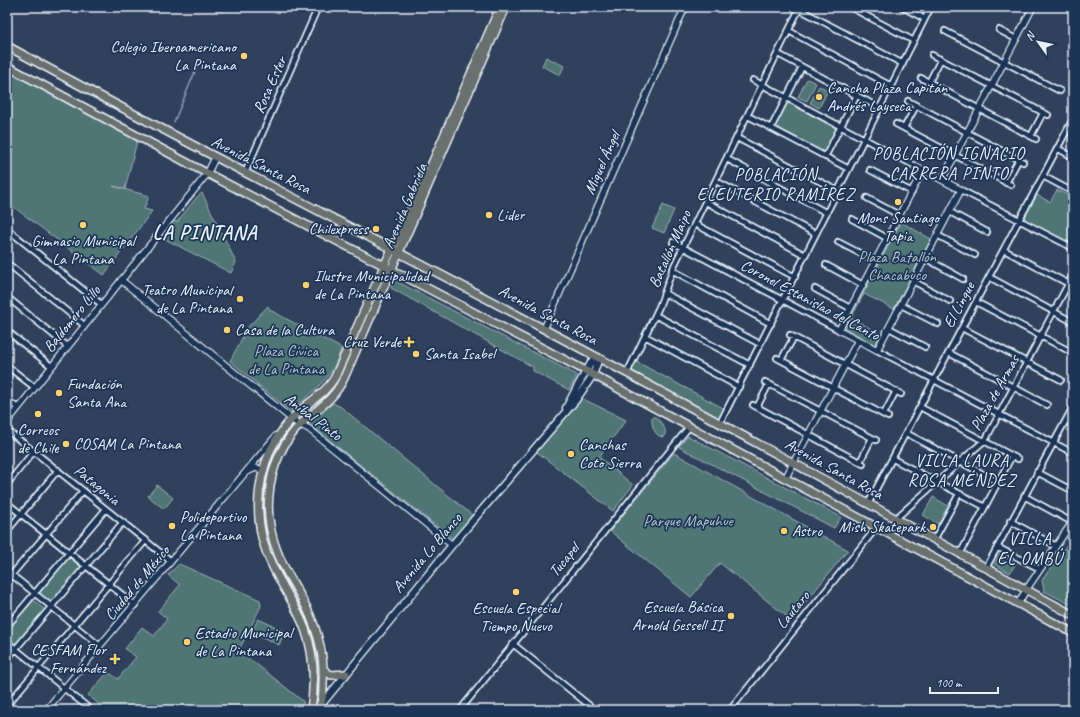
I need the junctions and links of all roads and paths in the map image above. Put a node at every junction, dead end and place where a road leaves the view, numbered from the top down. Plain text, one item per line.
1 (311, 7) edge
2 (500, 7) edge
3 (506, 7) edge
4 (685, 7) edge
5 (850, 7) edge
6 (902, 7) edge
7 (931, 7) edge
8 (1033, 7) edge
9 (318, 8) edge
10 (800, 8) edge
11 (925, 19) junction
12 (999, 30) dead end
13 (789, 31) junction
14 (945, 32) dead end
15 (1016, 39) junction
16 (914, 41) junction
17 (7, 46) edge
18 (778, 54) junction
19 (932, 54) dead end
20 (941, 59) junction
21 (1004, 62) junction
22 (903, 64) junction
23 (7, 66) edge
24 (802, 66) junction
25 (921, 78) dead end
26 (753, 80) dead end
27 (929, 82) junction
28 (763, 85) junction
29 (891, 86) junction
30 (992, 86) junction
31 (1060, 91) dead end
32 (857, 96) junction
33 (787, 97) junction
34 (908, 101) dead end
35 (916, 106) junction
36 (880, 108) junction
37 (980, 109) junction
38 (748, 116) junction
39 (1073, 120) edge
40 (896, 124) dead end
41 (841, 126) junction
42 (771, 128) junction
43 (904, 128) junction
44 (967, 132) junction
45 (1031, 136) junction
46 (737, 138) junction
47 (1036, 138) dead end
48 (865, 139) junction
49 (1057, 148) junction
50 (955, 155) junction
51 (825, 157) junction
52 (1073, 157) edge
53 (215, 158) junction
54 (727, 159) junction
55 (849, 169) junction
56 (870, 170) dead end
57 (923, 170) junction
58 (245, 173) junction
59 (208, 174) junction
60 (1042, 176) junction
61 (942, 180) junction
62 (716, 181) junction
63 (961, 190) junction
64 (838, 191) junction
65 (912, 192) junction
66 (1073, 192) edge
67 (867, 198) dead end
68 (706, 202) junction
69 (950, 212) junction
70 (827, 213) junction
71 (899, 215) junction
72 (852, 219) dead end
73 (1019, 220) junction
74 (695, 224) junction
75 (7, 229) edge
76 (987, 232) dead end
77 (816, 234) junction
78 (937, 235) junction
79 (887, 238) junction
80 (673, 242) dead end
81 (838, 242) dead end
82 (683, 247) junction
83 (1073, 248) edge
84 (393, 249) junction
85 (1004, 250) junction
86 (400, 253) junction
87 (806, 255) junction
88 (975, 255) dead end
89 (925, 258) junction
90 (875, 261) junction
91 (7, 263) edge
92 (826, 265) dead end
93 (384, 266) junction
94 (392, 270) junction
95 (672, 270) junction
96 (1073, 275) edge
97 (795, 277) junction
98 (989, 277) junction
99 (963, 279) dead end
100 (121, 280) junction
101 (913, 281) junction
102 (863, 285) junction
103 (1071, 285) edge
104 (815, 289) dead end
105 (664, 293) junction
106 (7, 297) edge
107 (783, 300) junction
108 (950, 301) dead end
109 (976, 302) junction
110 (101, 304) junction
111 (901, 304) junction
112 (850, 308) junction
113 (1054, 311) junction
114 (655, 315) junction
115 (1073, 322) edge
116 (771, 324) junction
117 (938, 324) dead end
118 (84, 325) junction
119 (889, 328) junction
120 (962, 328) junction
121 (544, 329) junction
122 (839, 330) junction
123 (7, 331) edge
124 (645, 336) junction
125 (1041, 336) junction
126 (858, 340) junction
127 (760, 344) junction
128 (67, 346) junction
129 (925, 348) dead end
130 (877, 350) junction
131 (949, 353) junction
132 (1073, 353) edge
133 (597, 357) junction
134 (1027, 362) junction
135 (846, 364) junction
136 (750, 365) junction
137 (7, 366) edge
138 (51, 366) junction
139 (589, 373) junction
140 (626, 373) junction
141 (934, 380) junction
142 (1061, 380) dead end
143 (34, 387) junction
144 (739, 387) junction
145 (833, 388) junction
146 (1014, 388) junction
147 (7, 400) edge
148 (1047, 405) dead end
149 (920, 407) junction
150 (1073, 407) edge
151 (18, 408) junction
152 (821, 411) junction
153 (1000, 414) junction
154 (292, 419) junction
155 (1066, 420) junction
156 (7, 422) edge
157 (720, 423) junction
158 (1073, 424) edge
159 (301, 425) junction
160 (689, 427) junction
161 (7, 430) edge
162 (282, 430) junction
163 (906, 433) junction
164 (808, 434) junction
165 (984, 441) junction
166 (1054, 443) junction
167 (34, 452) junction
168 (1073, 453) edge
169 (1012, 456) junction
170 (893, 459) junction
171 (1018, 459) dead end
172 (960, 462) junction
173 (792, 465) junction
174 (274, 469) junction
175 (58, 470) junction
176 (264, 470) junction
177 (247, 472) junction
178 (1037, 472) junction
179 (785, 478) junction
180 (937, 482) junction
181 (998, 482) junction
182 (7, 484) edge
183 (83, 491) junction
184 (1073, 491) edge
185 (959, 494) junction
186 (1024, 496) junction
187 (7, 503) edge
188 (868, 504) junction
189 (985, 508) junction
190 (106, 509) junction
191 (21, 514) junction
192 (895, 519) junction
193 (123, 522) junction
194 (1010, 522) junction
195 (1073, 522) edge
196 (877, 527) junction
197 (7, 531) edge
198 (46, 534) junction
199 (146, 540) junction
200 (934, 540) junction
201 (452, 546) junction
202 (1056, 546) junction
203 (997, 547) junction
204 (69, 553) junction
205 (960, 554) junction
206 (172, 561) junction
207 (86, 566) junction
208 (986, 568) junction
209 (1040, 570) junction
210 (7, 571) edge
211 (12, 575) junction
212 (7, 580) edge
213 (109, 584) junction
214 (295, 585) junction
215 (286, 590) junction
216 (1026, 590) junction
217 (35, 593) junction
218 (1018, 604) junction
219 (135, 605) junction
220 (51, 607) junction
221 (1073, 615) edge
222 (74, 625) junction
223 (7, 626) edge
224 (1073, 633) edge
225 (7, 642) edge
226 (513, 644) junction
227 (100, 646) junction
228 (16, 649) junction
229 (7, 659) edge
230 (38, 667) junction
231 (324, 670) junction
232 (346, 674) junction
233 (65, 688) junction
234 (7, 704) edge
235 (319, 708) edge
236 (46, 710) edge
237 (91, 710) edge
238 (311, 710) edge
239 (460, 710) edge
240 (595, 710) edge
241 (730, 710) edge

1 - 9 street
2 - 84 main road, Avenida Gabriela
3 - 86 main road, Avenida Gabriela
4 - 121 street, Miguel Ángel
5 - 16 street
6 - 11 street
7 - 11 street
8 - 15 street
9 - 58 street, Rosa Ester
10 - 13 street, Batallón Maipo
10 - 22 street
11 - 16 street
12 - 15 street
13 - 18 street, Batallón Maipo
13 - 29 street
14 - 21 street
15 - 21 street
16 - 22 street
17 - 53 main road, Avenida Santa Rosa
18 - 24 street
18 - 28 street, Batallón Maipo
19 - 20 street
20 - 27 street
20 - 30 street
21 - 30 street
21 - 31 street
22 - 29 street
23 - 59 main road, Avenida Santa Rosa
24 - 32 street
24 - 33 street
25 - 27 street
26 - 28 street
27 - 37 street
28 - 33 street
28 - 38 street, Batallón Maipo
29 - 36 street
30 - 37 street
30 - 45 street
32 - 36 street
32 - 41 street
33 - 41 street
33 - 42 street
34 - 35 street
35 - 43 street
35 - 44 street
36 - 48 street
37 - 44 street
37 - 45 street
38 - 42 street
38 - 46 street, Batallón Maipo
39 - 49 street, El Lingue
40 - 43 street
41 - 48 street
41 - 51 street
42 - 51 street
43 - 50 street
44 - 50 street
44 - 50 street
45 - 47 street
46 - 54 street, Batallón Maipo
46 - 64 street
48 - 55 street
48 - 57 street
49 - 52 street
49 - 60 street, El Lingue
50 - 61 street
51 - 55 street
53 - 58 main road, Avenida Santa Rosa
53 - 59 street, Baldomero Lillo
54 - 62 street, Batallón Maipo
54 - 70 street
55 - 64 street
56 - 65 street
57 - 61 street
57 - 65 street
58 - 84 main road, Avenida Santa Rosa
59 - 93 main road, Avenida Santa Rosa
59 - 100 street, Baldomero Lillo
60 - 66 street
60 - 73 street, El Lingue
61 - 63 street
62 - 68 street, Batallón Maipo
62 - 77 street
63 - 69 street
63 - 73 street
64 - 70 street
65 - 71 street
67 - 71 street
68 - 74 street, Batallón Maipo
68 - 87 street
69 - 76 street
69 - 78 street
70 - 77 street
71 - 79 street
72 - 79 street
73 - 83 street
73 - 85 street, El Lingue
74 - 82 street, Batallón Maipo
74 - 97 street
75 - 110 street
77 - 87 street
78 - 88 street
78 - 89 street
79 - 90 street
80 - 82 street, Coronel Estanislao del Canto
81 - 90 street
82 - 95 street, Batallón Maipo
82 - 107 street, Coronel Estanislao del Canto
84 - 86 main road, Avenida Santa Rosa
84 - 93 main road, Avenida Gabriela
85 - 98 street, El Lingue
85 - 103 street
86 - 94 main road, Avenida Gabriela
86 - 121 main road, Avenida Santa Rosa
87 - 97 street
89 - 99 street
89 - 101 street
90 - 102 street
91 - 118 street
92 - 102 street
93 - 94 main road, Avenida Santa Rosa
93 - 154 main road, Avenida Gabriela
94 - 139 main road, Avenida Santa Rosa
94 - 159 main road, Avenida Gabriela
95 - 105 street, Batallón Maipo
95 - 116 street
96 - 103 street, Plaza de Armas
97 - 107 street
98 - 109 street, El Lingue
98 - 113 street
100 - 110 street, Baldomero Lillo
100 - 154 street, Aníbal Pinto
101 - 108 street
101 - 111 street
102 - 112 street
103 - 113 street, Plaza de Armas
104 - 112 street
105 - 114 street, Batallón Maipo
105 - 127 street
106 - 128 street
107 - 116 street
107 - 122 street, Coronel Estanislao del Canto
109 - 120 street, El Lingue
109 - 125 street
110 - 118 street, Baldomero Lillo
111 - 117 street
111 - 119 street
112 - 122 street
113 - 115 street
113 - 125 street, Plaza de Armas
114 - 124 street, Batallón Maipo
114 - 136 street
116 - 127 street
118 - 128 street, Baldomero Lillo
119 - 129 street
119 - 130 street
120 - 131 street, El Lingue
120 - 134 street
121 - 133 main road, Avenida Santa Rosa
122 - 126 street, Coronel Estanislao del Canto
123 - 138 street
124 - 140 street, Batallón Maipo
124 - 144 street
125 - 132 street
125 - 134 street, Plaza de Armas
126 - 130 street, Coronel Estanislao del Canto
126 - 135 street
127 - 136 street
128 - 138 street, Baldomero Lillo
130 - 141 street, Coronel Estanislao del Canto
131 - 141 street, El Lingue
131 - 146 street
133 - 139 main road, Avenida Lo Blanco
133 - 140 main road, Avenida Santa Rosa
134 - 142 street
134 - 146 street, Plaza de Armas
135 - 145 street
135 - 145 street
135 - 145 street
136 - 144 street
137 - 143 street
138 - 143 street, Baldomero Lillo
139 - 160 main road, Avenida Santa Rosa
139 - 201 main road, Avenida Lo Blanco
140 - 157 main road, Avenida Santa Rosa
141 - 149 street, El Lingue
141 - 153 street, Coronel Estanislao del Canto
143 - 151 street, Baldomero Lillo
144 - 157 street
145 - 152 street
146 - 148 street
146 - 153 street, Plaza de Armas
147 - 151 street
149 - 163 street, El Lingue
149 - 165 street
150 - 155 street
151 - 156 street, Baldomero Lillo
152 - 164 street
152 - 164 street
152 - 164 street
153 - 165 street, Plaza de Armas
153 - 166 street, Coronel Estanislao del Canto
154 - 159 street, Aníbal Pinto
154 - 162 main road, Avenida Gabriela
155 - 158 street
155 - 166 street
157 - 173 main road, Avenida Santa Rosa
159 - 174 main road, Avenida Gabriela
159 - 201 street, Aníbal Pinto
160 - 179 main road, Avenida Santa Rosa
160 - 226 street, Tucapel
161 - 167 street, Patagonia
162 - 176 main road, Avenida Gabriela
162 - 177 street, Ciudad de México
163 - 170 street, El Lingue
163 - 172 street
164 - 173 street
165 - 169 street
165 - 172 street, Plaza de Armas
166 - 168 street, Coronel Estanislao del Canto
166 - 178 street
167 - 175 street, Patagonia
167 - 182 street
169 - 171 street
169 - 181 street
170 - 180 street
170 - 188 street, El Lingue
172 - 180 street, Plaza de Armas
172 - 181 street
173 - 179 street
173 - 188 main road, Avenida Santa Rosa
174 - 176 main road
174 - 214 main road, Avenida Gabriela
175 - 183 street, Patagonia
175 - 191 street
176 - 177 street
176 - 215 main road, Avenida Gabriela
177 - 206 street, Ciudad de México
178 - 184 street
178 - 186 street
179 - 196 main road, Avenida Santa Rosa
180 - 185 street
180 - 192 street, Plaza de Armas
181 - 189 street
183 - 190 street, Patagonia
183 - 198 street
185 - 189 street
185 - 200 street
186 - 194 street
186 - 195 street
187 - 191 street
188 - 192 main road, Avenida Santa Rosa
189 - 205 street
190 - 193 street, Patagonia
190 - 204 street
191 - 197 street
191 - 198 street
192 - 200 main road, Avenida Santa Rosa
193 - 199 street, Patagonia
193 - 207 street
194 - 202 street
194 - 203 street
195 - 202 street
196 - 218 main road, Avenida Santa Rosa
196 - 241 street, Lautaro
198 - 204 street
198 - 211 street
199 - 206 street, Patagonia
199 - 213 street
200 - 205 main road, Avenida Santa Rosa
201 - 232 main road, Avenida Lo Blanco
202 - 209 street
203 - 208 street
203 - 209 street
204 - 207 street
204 - 217 street
205 - 208 main road, Avenida Santa Rosa
206 - 219 street, Ciudad de México
207 - 213 street
207 - 220 street
208 - 216 main road, Avenida Santa Rosa
209 - 216 street
210 - 211 street
211 - 212 street
211 - 217 street
213 - 219 street
213 - 222 street
214 - 215 main road
214 - 231 main road, Avenida Gabriela
215 - 238 main road, Avenida Gabriela
216 - 218 street
216 - 221 main road, Avenida Santa Rosa
217 - 220 street
217 - 223 street
218 - 224 main road, Avenida Santa Rosa
219 - 227 street, Ciudad de México
220 - 222 street
220 - 228 street
222 - 227 street
222 - 230 street
225 - 228 street
226 - 239 street, Tucapel
226 - 240 street
227 - 233 street, Ciudad de México
228 - 229 street
228 - 230 street
230 - 233 street
230 - 234 street
231 - 232 main road
231 - 235 main road, Avenida Gabriela
232 - 235 main road, Avenida Lo Blanco
233 - 236 street, Ciudad de México
233 - 237 street

